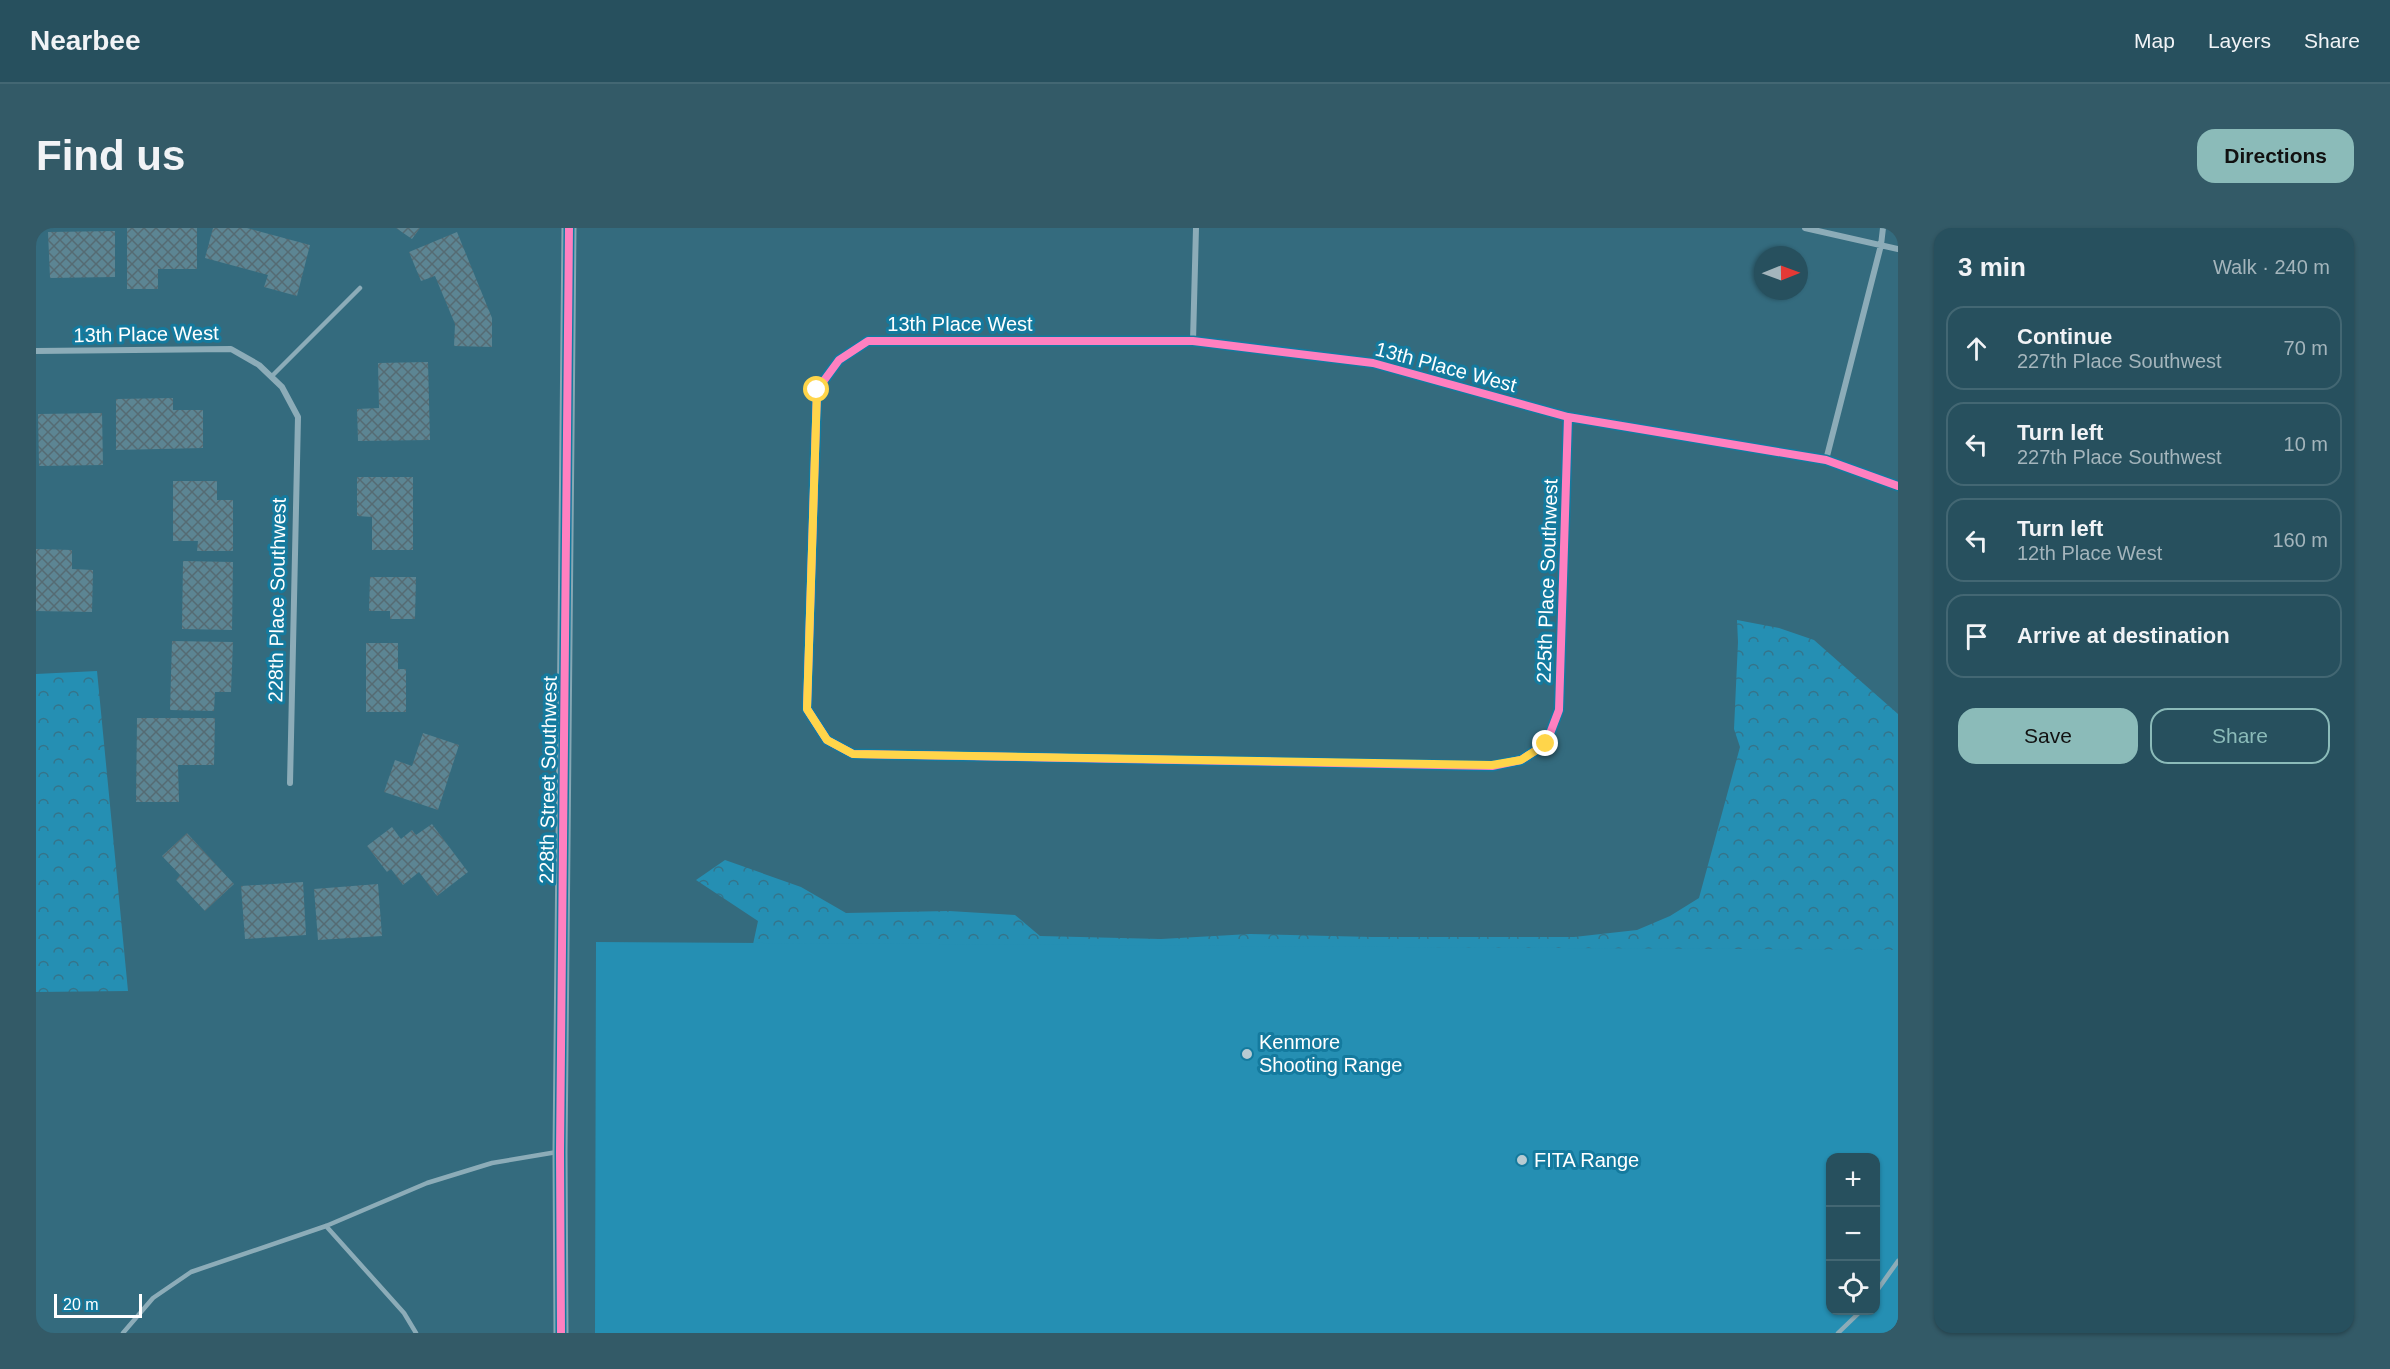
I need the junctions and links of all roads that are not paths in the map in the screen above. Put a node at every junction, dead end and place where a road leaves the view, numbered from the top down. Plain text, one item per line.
1 (569, 228) edge
2 (1196, 228) edge
3 (1805, 228) edge
4 (1883, 228) edge
5 (1881, 246) junction
6 (1898, 249) edge
7 (360, 288) dead end
8 (1193, 341) junction
9 (36, 351) edge
10 (271, 377) junction
11 (298, 417) joint
12 (1568, 417) junction
13 (1826, 460) junction
14 (1898, 486) edge
15 (1546, 744) joint
16 (290, 783) dead end
17 (560, 1152) junction
18 (326, 1226) junction
19 (1898, 1261) edge
20 (1880, 1285) edge
21 (1858, 1315) edge
22 (123, 1333) edge
23 (416, 1333) edge
24 (561, 1333) edge
25 (1838, 1333) edge

1 - 17 main road, 228th Street Southwest
2 - 8 street
3 - 5 street
4 - 5 street
5 - 6 street
5 - 13 street
7 - 10 lane
8 - 12 street, 13th Place West
8 - 15 street, 13th Place West
9 - 10 street, 13th Place West
10 - 11 street, 13th Place West
11 - 16 street, 228th Place Southwest
12 - 13 street, 13th Place West
12 - 15 street, 225th Place Southwest
13 - 14 street, 13th Place West
17 - 18 lane
17 - 24 main road, 228th Street Southwest
18 - 22 lane
18 - 23 lane
19 - 20 lane
21 - 25 lane

